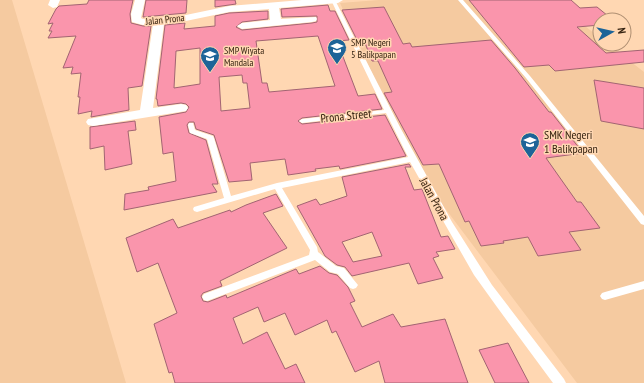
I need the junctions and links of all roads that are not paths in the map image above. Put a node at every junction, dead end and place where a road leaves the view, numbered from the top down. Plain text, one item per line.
1 (140, 0) edge
2 (333, 0) edge
3 (338, 0) edge
4 (460, 0) edge
5 (285, 2) edge
6 (273, 5) junction
7 (181, 19) junction
8 (312, 19) dead end
9 (158, 21) junction
10 (276, 23) junction
11 (242, 26) dead end
12 (182, 30) dead end
13 (181, 108) dead end
14 (389, 111) junction
15 (146, 113) junction
16 (302, 121) dead end
17 (93, 122) dead end
18 (191, 125) dead end
19 (412, 159) junction
20 (277, 186) junction
21 (228, 199) junction
22 (197, 209) dead end
23 (644, 222) edge
24 (314, 254) junction
25 (353, 285) dead end
26 (644, 285) edge
27 (605, 296) dead end
28 (207, 297) dead end
29 (560, 383) edge

1 - 9 street, Jalan Prona
2 - 3 street, Jalan Prona
2 - 5 street, Jalan Prona
2 - 14 lane, Jalan Prona
4 - 23 lane
5 - 6 street, Jalan Prona
6 - 7 street, Jalan Prona
6 - 10 street
7 - 9 street, Jalan Prona
7 - 12 street
8 - 10 street
9 - 15 street
10 - 11 street
13 - 15 street
14 - 16 lane, Prona Street
14 - 19 lane, Jalan Prona
15 - 17 street
18 - 21 lane
19 - 20 lane
19 - 29 lane, Jalan Prona
20 - 21 lane
20 - 24 lane
21 - 22 lane
24 - 25 lane
24 - 28 lane
26 - 27 lane

